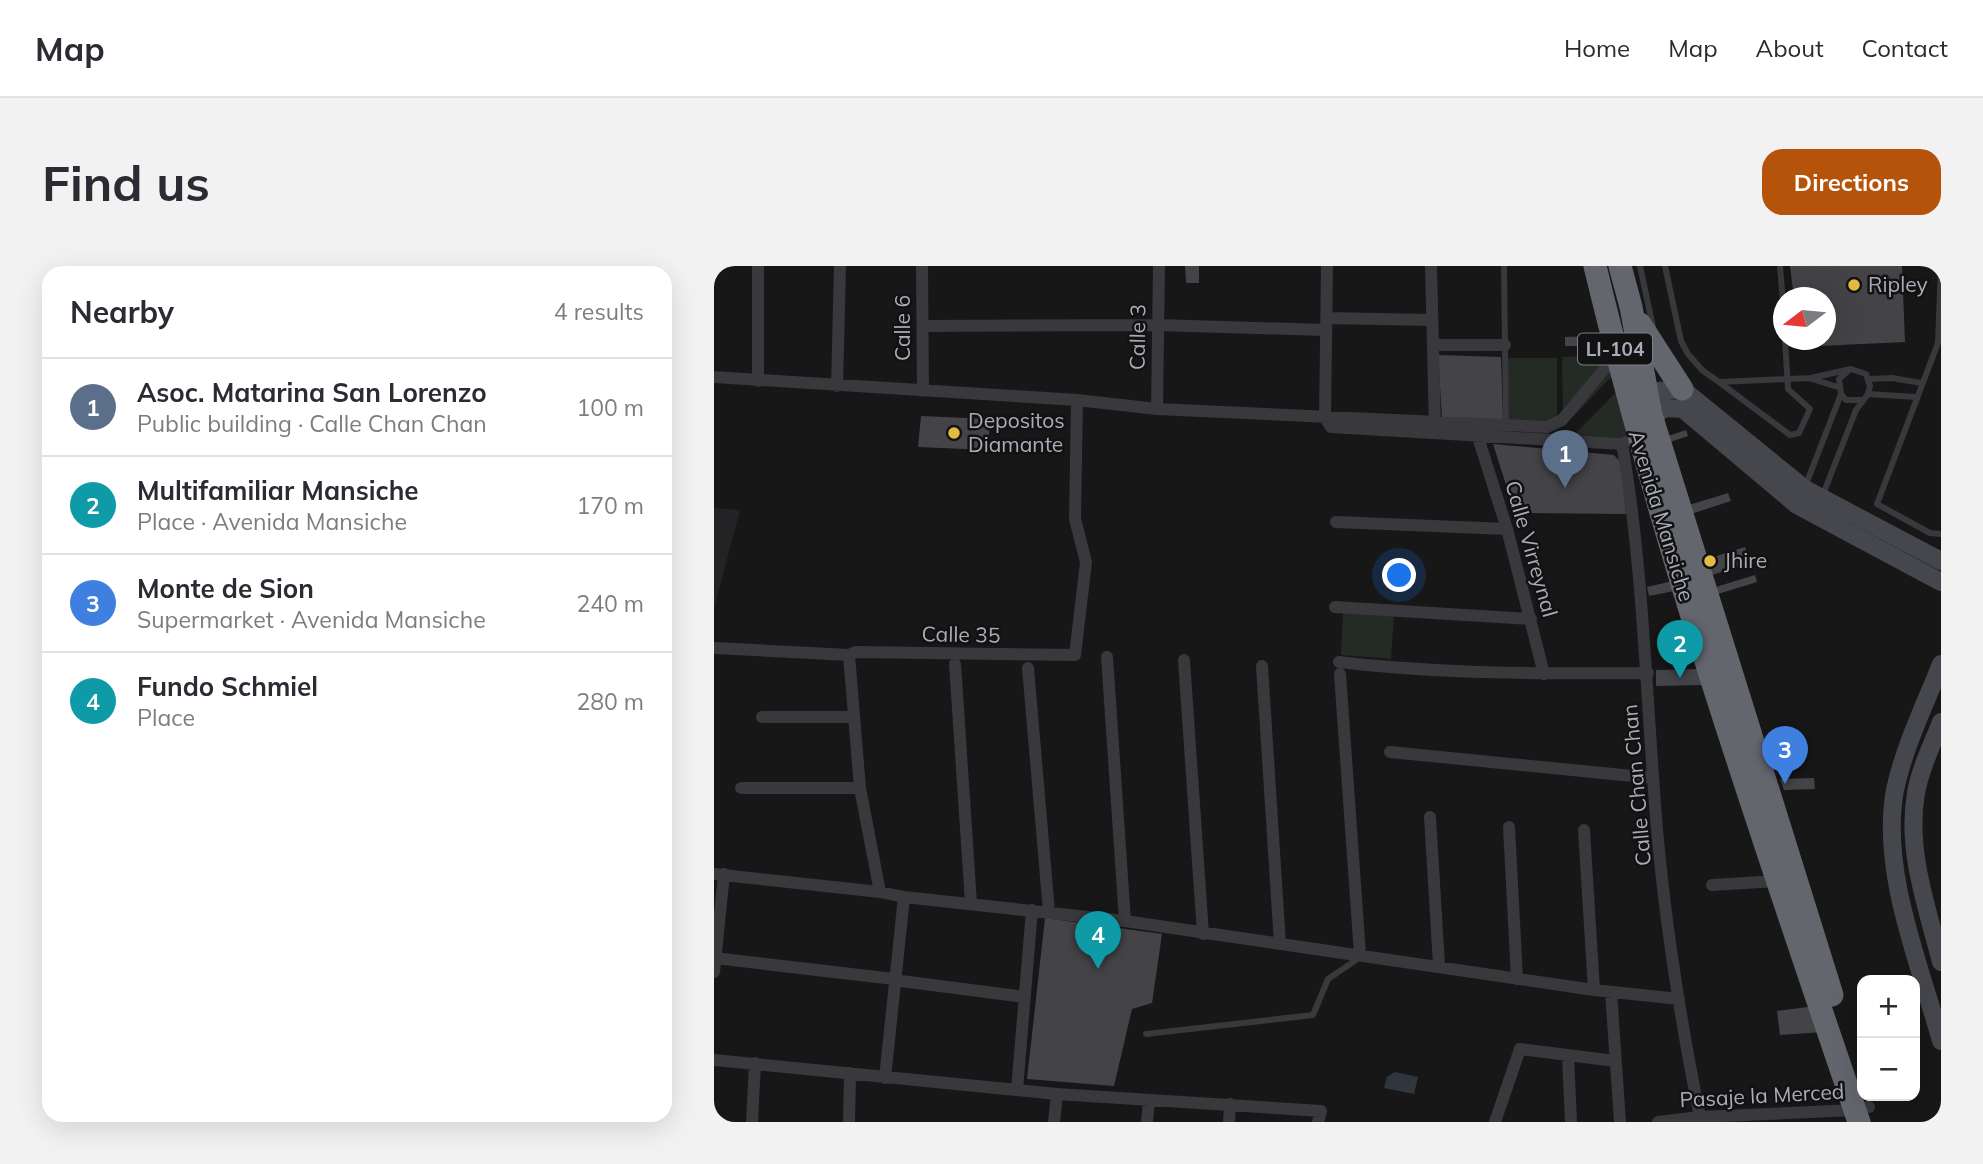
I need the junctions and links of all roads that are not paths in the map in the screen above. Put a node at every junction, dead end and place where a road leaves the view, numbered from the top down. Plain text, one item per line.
1 (758, 266) edge
2 (839, 266) edge
3 (922, 266) edge
4 (1158, 266) edge
5 (1327, 266) edge
6 (1431, 266) edge
7 (1504, 266) edge
8 (1595, 266) edge
9 (1620, 266) edge
10 (1640, 266) edge
11 (1665, 266) edge
12 (1780, 266) edge
13 (1941, 266) edge
14 (1781, 287) edge
15 (1631, 307) junction
16 (1432, 320) junction
17 (1326, 324) junction
18 (923, 326) junction
19 (1158, 326) junction
20 (1433, 345) junction
21 (1505, 345) junction
22 (1786, 350) edge
23 (1616, 355) junction
24 (1659, 356) junction
25 (1851, 369) junction
26 (714, 377) edge
27 (1787, 379) junction
28 (1811, 379) junction
29 (1869, 379) junction
30 (758, 381) junction
31 (1719, 382) junction
32 (1921, 383) junction
33 (837, 386) junction
34 (1682, 389) junction
35 (1839, 390) junction
36 (923, 391) junction
37 (1868, 394) junction
38 (1916, 397) junction
39 (1077, 400) junction
40 (1861, 400) junction
41 (1157, 410) junction
42 (1325, 418) junction
43 (1637, 418) junction
44 (1507, 425) junction
45 (1435, 427) junction
46 (1477, 434) junction
47 (1801, 497) junction
48 (1819, 506) junction
49 (1336, 522) dead end
50 (1507, 530) junction
51 (1941, 534) edge
52 (1936, 557) edge
53 (1941, 582) edge
54 (1335, 607) dead end
55 (1531, 619) junction
56 (714, 648) edge
57 (849, 655) junction
58 (1107, 657) dead end
59 (1184, 660) dead end
60 (955, 664) dead end
61 (1941, 664) edge
62 (1262, 666) dead end
63 (1028, 668) dead end
64 (1648, 673) junction
65 (1544, 674) junction
66 (762, 717) dead end
67 (854, 717) junction
68 (1941, 722) edge
69 (1744, 748) junction
70 (1390, 752) dead end
71 (1653, 778) junction
72 (741, 788) dead end
73 (860, 788) junction
74 (1430, 817) dead end
75 (1509, 827) dead end
76 (1584, 830) dead end
77 (719, 874) edge
78 (1778, 881) junction
79 (1712, 885) dead end
80 (880, 892) junction
81 (904, 897) junction
82 (971, 903) junction
83 (1795, 907) junction
84 (1032, 910) junction
85 (1049, 912) junction
86 (1125, 921) junction
87 (1203, 934) junction
88 (1280, 944) junction
89 (1362, 955) junction
90 (715, 958) edge
91 (1941, 962) edge
92 (1438, 965) junction
93 (714, 972) edge
94 (1517, 979) junction
95 (898, 980) junction
96 (1594, 990) junction
97 (1611, 992) junction
98 (1025, 997) junction
99 (1679, 999) junction
100 (1146, 1034) dead end
101 (1941, 1041) edge
102 (1568, 1056) junction
103 (714, 1060) edge
104 (1615, 1061) junction
105 (755, 1063) junction
106 (850, 1073) junction
107 (885, 1077) junction
108 (1017, 1090) junction
109 (1057, 1094) junction
110 (1149, 1100) junction
111 (1230, 1104) junction
112 (1864, 1107) edge
113 (1700, 1119) edge
114 (752, 1122) edge
115 (849, 1122) edge
116 (1054, 1122) edge
117 (1147, 1122) edge
118 (1229, 1122) edge
119 (1318, 1122) edge
120 (1495, 1122) edge
121 (1571, 1122) edge
122 (1620, 1122) edge
123 (1658, 1122) edge

1 - 30 street
2 - 33 street
3 - 18 street, Calle 6
4 - 19 street, Calle 3
5 - 17 street
6 - 16 street
7 - 21 lane
8 - 23 highway, Avenida Mansiche / LI-104
9 - 15 highway, Avenida Mansiche / LI-104
10 - 24 lane
11 - 31 lane
12 - 14 lane
13 - 32 lane
15 - 24 highway
15 - 43 highway, Avenida Mansiche / LI-104
16 - 17 street
16 - 20 street
17 - 19 street
17 - 42 street
18 - 19 street
18 - 36 street, Calle 6
19 - 41 street, Calle 3
20 - 21 street
20 - 45 street
21 - 44 lane
22 - 27 lane
23 - 43 highway, Avenida Mansiche / LI-104
23 - 44 street
24 - 34 highway
25 - 28 lane
25 - 29 lane
25 - 35 lane
26 - 30 street
27 - 28 lane
27 - 31 lane
27 - 31 lane
28 - 35 lane
29 - 32 lane
29 - 37 lane
30 - 33 street
32 - 38 lane
33 - 36 street
34 - 43 main road
34 - 47 main road
35 - 40 lane
35 - 47 lane
36 - 39 street
37 - 38 lane
37 - 40 lane
38 - 51 lane
39 - 41 street
39 - 57 street, Calle 35
40 - 48 lane
41 - 42 street
42 - 45 street
43 - 46 street
43 - 47 main road
43 - 64 street, Calle Chan Chan
43 - 69 highway, Avenida Mansiche / LI-104
44 - 45 street
45 - 46 street
46 - 50 street, Calle Virreynal
47 - 48 main road
48 - 52 main road
48 - 53 main road
49 - 50 street
50 - 55 street, Calle Virreynal
54 - 55 street
55 - 65 street, Calle Virreynal
56 - 57 street, Calle 35
57 - 67 street
58 - 86 street
59 - 87 street
60 - 82 street
61 - 101 main road
62 - 88 street
63 - 85 street
64 - 65 street
64 - 71 street, Calle Chan Chan
65 - 89 street
66 - 67 street
67 - 73 street
68 - 91 main road
69 - 78 highway, Avenida Mansiche / LI-104
69 - 83 highway, Avenida Mansiche / LI-104
70 - 71 street
71 - 99 street, Calle Chan Chan
72 - 73 street
73 - 80 street
74 - 92 street
75 - 94 street
76 - 96 street
77 - 80 street
77 - 90 street
78 - 79 street
78 - 83 highway, Avenida Mansiche / LI-104
80 - 81 street
81 - 82 street
81 - 95 street
82 - 84 street
83 - 112 highway, Avenida Mansiche / LI-104
84 - 85 street
84 - 98 street
85 - 86 street
86 - 87 street
87 - 88 street
88 - 89 street
89 - 92 street
89 - 100 lane
90 - 93 street
90 - 95 street
92 - 94 street
94 - 96 street
95 - 98 street
95 - 107 street
96 - 97 street
97 - 99 street
97 - 104 street
98 - 108 street
99 - 113 street, Calle Chan Chan
102 - 104 street
102 - 120 street
102 - 121 street
103 - 105 street
104 - 122 street
105 - 106 street
105 - 114 street
106 - 107 street
106 - 115 street
107 - 108 street
108 - 109 street
109 - 110 street
109 - 116 street
110 - 111 street
110 - 117 street
111 - 118 street
111 - 119 street
112 - 113 street, Pasaje la Merced
113 - 123 street, Pasaje la Merced

